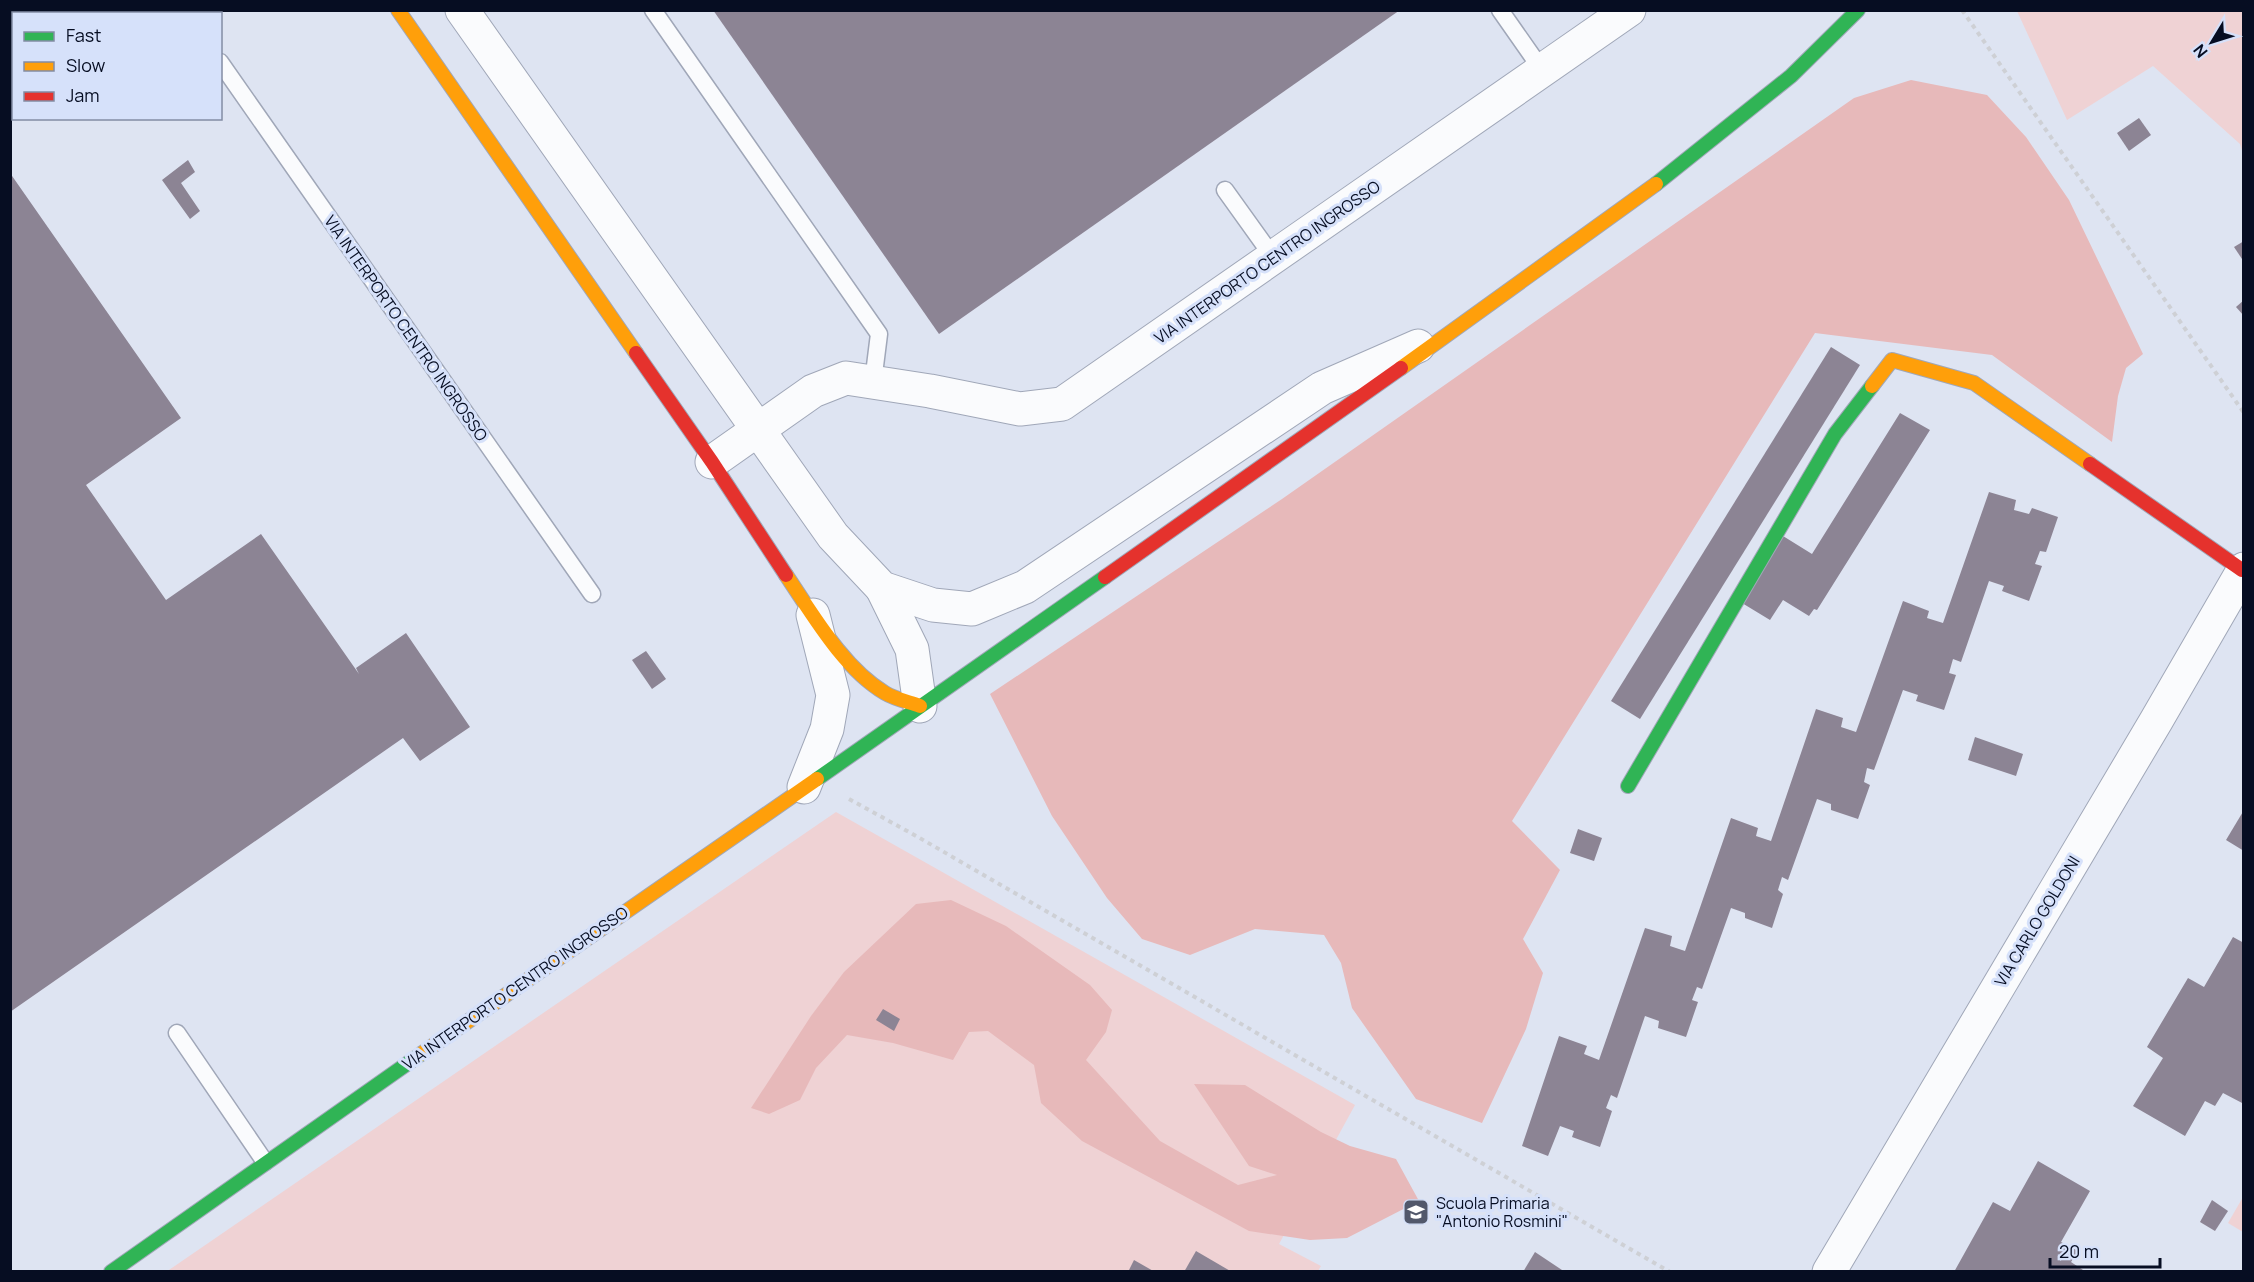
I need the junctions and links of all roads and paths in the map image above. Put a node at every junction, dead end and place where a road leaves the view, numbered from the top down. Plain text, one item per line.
1 (398, 10) edge
2 (462, 10) edge
3 (652, 10) edge
4 (1500, 10) edge
5 (1629, 10) edge
6 (1858, 10) edge
7 (1962, 10) edge
8 (222, 65) edge
9 (1542, 70) junction
10 (1225, 190) dead end
11 (1273, 257) junction
12 (1456, 330) junction
13 (873, 382) junction
14 (2244, 413) edge
15 (757, 429) junction
16 (712, 462) junction
17 (2243, 570) edge
18 (882, 588) junction
19 (592, 594) dead end
20 (813, 615) junction
21 (920, 706) junction
22 (813, 781) junction
23 (1628, 786) dead end
24 (177, 1033) dead end
25 (265, 1162) junction
26 (111, 1272) edge
27 (1670, 1272) edge
28 (1829, 1272) edge

1 - 16 street
2 - 15 street, VIA INTERPORTO CENTRO INGROSSO
3 - 13 lane
4 - 9 lane
5 - 9 street, VIA INTERPORTO CENTRO INGROSSO
6 - 12 street, VIA INTERPORTO CENTRO INGROSSO
7 - 14 path
8 - 19 lane, VIA INTERPORTO CENTRO INGROSSO
9 - 11 street, VIA INTERPORTO CENTRO INGROSSO
10 - 11 lane
11 - 13 street, VIA INTERPORTO CENTRO INGROSSO
12 - 18 street, VIA INTERPORTO CENTRO INGROSSO
12 - 21 street, VIA INTERPORTO CENTRO INGROSSO
13 - 15 street, VIA INTERPORTO CENTRO INGROSSO
15 - 16 street, VIA INTERPORTO CENTRO INGROSSO
15 - 18 street, VIA INTERPORTO CENTRO INGROSSO
16 - 20 street
17 - 23 street
17 - 28 street, VIA CARLO GOLDONI
18 - 21 street
20 - 21 street
20 - 22 street
21 - 22 street, VIA INTERPORTO CENTRO INGROSSO
22 - 25 street, VIA INTERPORTO CENTRO INGROSSO
22 - 27 path
24 - 25 lane
25 - 26 street, VIA INTERPORTO CENTRO INGROSSO

